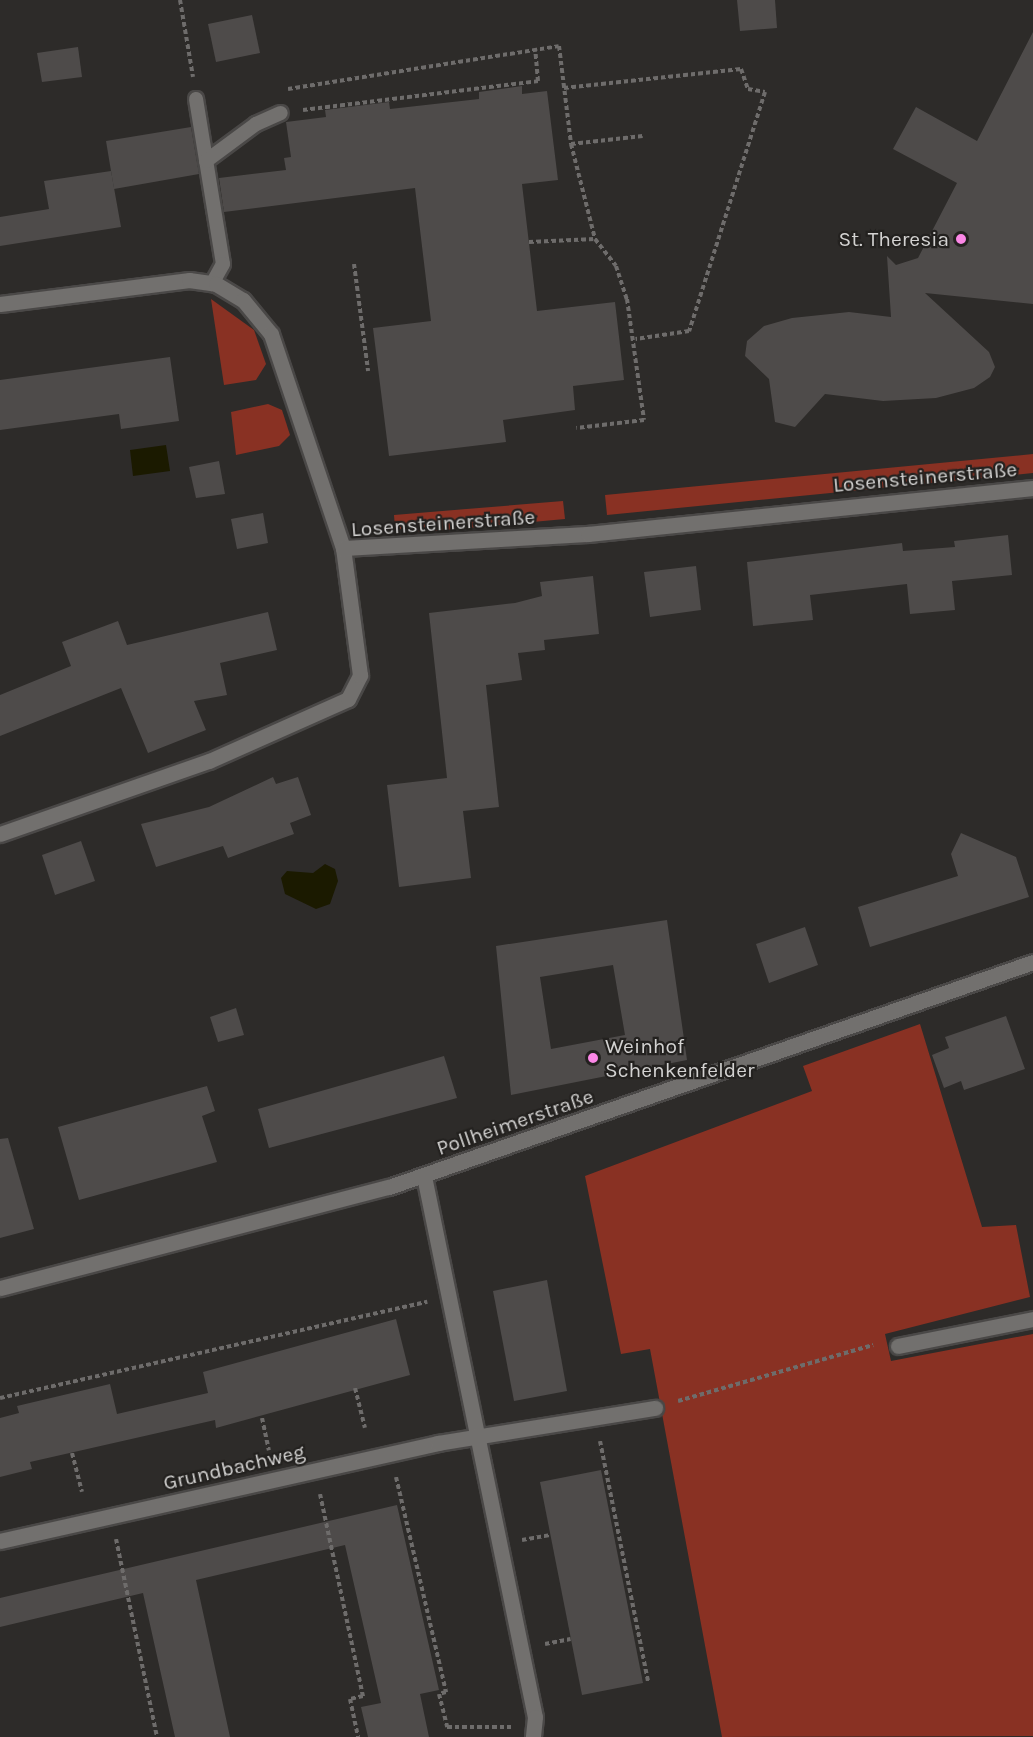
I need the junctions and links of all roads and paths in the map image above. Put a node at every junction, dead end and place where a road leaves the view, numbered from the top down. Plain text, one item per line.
1 (180, 0) edge
2 (535, 49) junction
3 (564, 88) junction
4 (196, 99) joint
5 (276, 115) junction
6 (643, 136) dead end
7 (571, 144) junction
8 (206, 161) junction
9 (595, 239) junction
10 (529, 242) dead end
11 (354, 264) dead end
12 (212, 284) junction
13 (0, 304) edge
14 (636, 339) junction
15 (368, 371) dead end
16 (576, 428) dead end
17 (1033, 488) edge
18 (343, 548) junction
19 (0, 834) edge
20 (1033, 962) edge
21 (424, 1176) junction
22 (0, 1288) edge
23 (428, 1302) dead end
24 (1033, 1319) edge
25 (898, 1346) joint
26 (355, 1388) dead end
27 (0, 1398) edge
28 (655, 1408) joint
29 (262, 1418) dead end
30 (365, 1428) dead end
31 (477, 1438) junction
32 (600, 1441) dead end
33 (269, 1450) dead end
34 (72, 1453) dead end
35 (395, 1473) dead end
36 (319, 1490) dead end
37 (82, 1492) dead end
38 (550, 1534) dead end
39 (116, 1538) dead end
40 (0, 1541) edge
41 (516, 1542) dead end
42 (571, 1639) dead end
43 (536, 1645) dead end
44 (648, 1681) dead end
45 (514, 1727) dead end
46 (157, 1737) edge
47 (358, 1737) edge
48 (533, 1737) edge

1 - 4 path
2 - 3 path
2 - 5 path
2 - 5 path
3 - 7 path
3 - 14 path
4 - 8 lane
5 - 8 lane
6 - 7 path
7 - 9 path
8 - 12 lane
9 - 10 path
9 - 14 path
11 - 15 path
12 - 13 street
12 - 18 street
14 - 16 path
17 - 18 street, Losensteinerstraße
18 - 19 street, Losensteinerstraße
20 - 21 street, Pollheimerstraße
21 - 22 street, Pollheimerstraße
21 - 31 street
23 - 27 path
24 - 25 street
25 - 28 path
26 - 30 path
28 - 31 street, Grundbachweg
29 - 33 path
31 - 40 street, Grundbachweg
31 - 48 street
32 - 44 path
34 - 37 path
35 - 45 path
36 - 47 path
38 - 41 path
39 - 46 path
42 - 43 path

